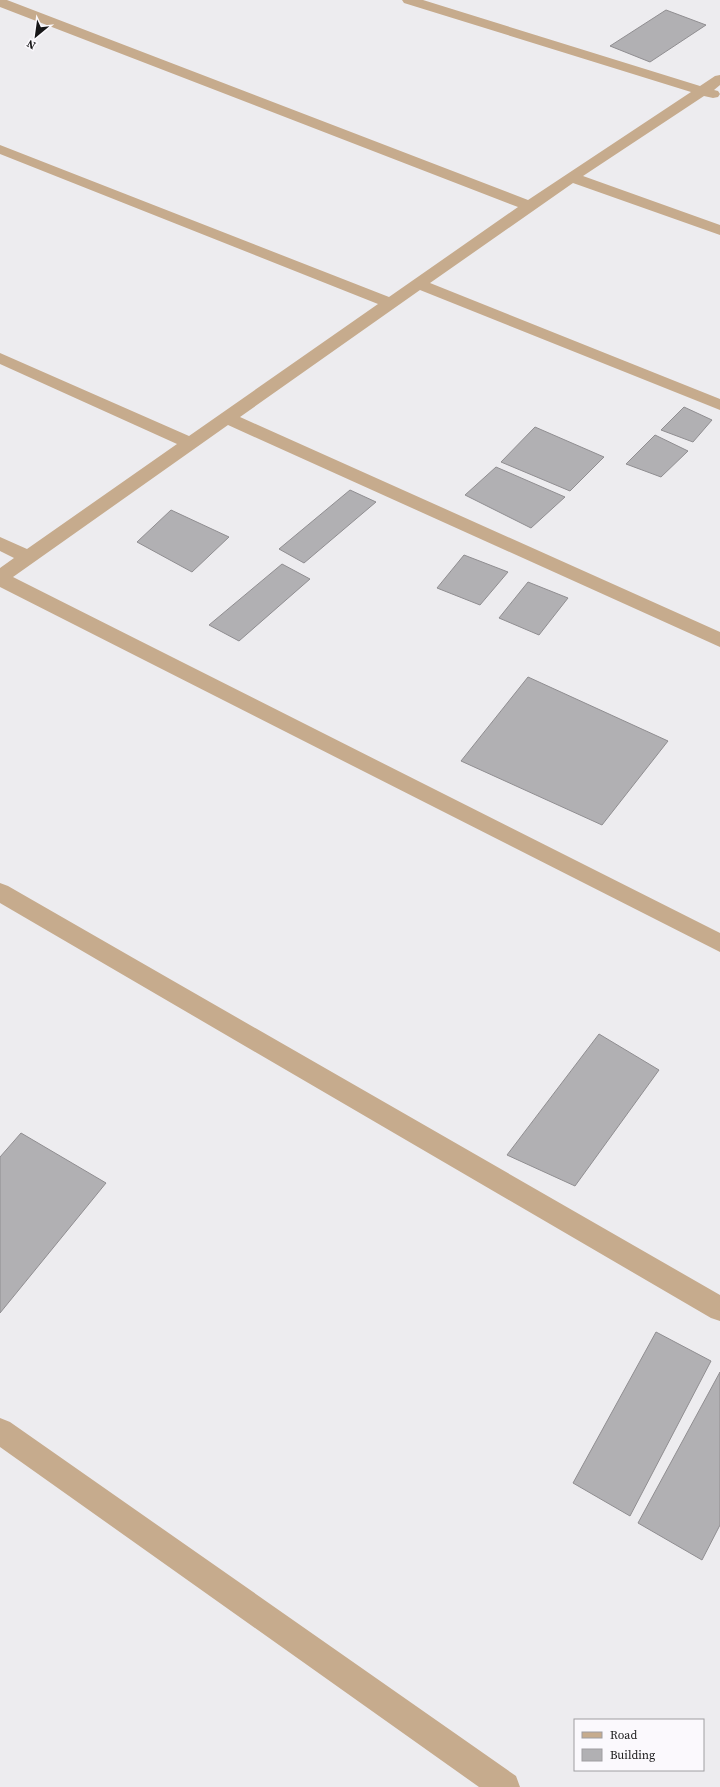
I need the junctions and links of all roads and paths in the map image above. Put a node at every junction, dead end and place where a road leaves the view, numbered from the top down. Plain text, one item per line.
1 (409, 0) edge
2 (0, 2) edge
3 (720, 79) edge
4 (703, 91) junction
5 (720, 96) edge
6 (0, 149) edge
7 (571, 177) junction
8 (530, 206) junction
9 (720, 230) edge
10 (418, 284) junction
11 (390, 303) junction
12 (0, 358) edge
13 (720, 405) edge
14 (226, 418) junction
15 (192, 444) junction
16 (0, 543) edge
17 (28, 558) junction
18 (0, 578) edge
19 (720, 640) edge
20 (0, 892) edge
21 (720, 943) edge
22 (720, 1309) edge
23 (0, 1431) edge
24 (505, 1787) edge

1 - 4 street
2 - 8 street
3 - 4 street
4 - 5 street
4 - 7 street
6 - 11 street
7 - 8 street
7 - 9 street
8 - 10 street
10 - 11 street
10 - 13 street
11 - 14 street
12 - 15 street
14 - 15 street
14 - 19 street
15 - 17 street
16 - 17 street
17 - 18 street
18 - 21 street
20 - 22 street
23 - 24 street

